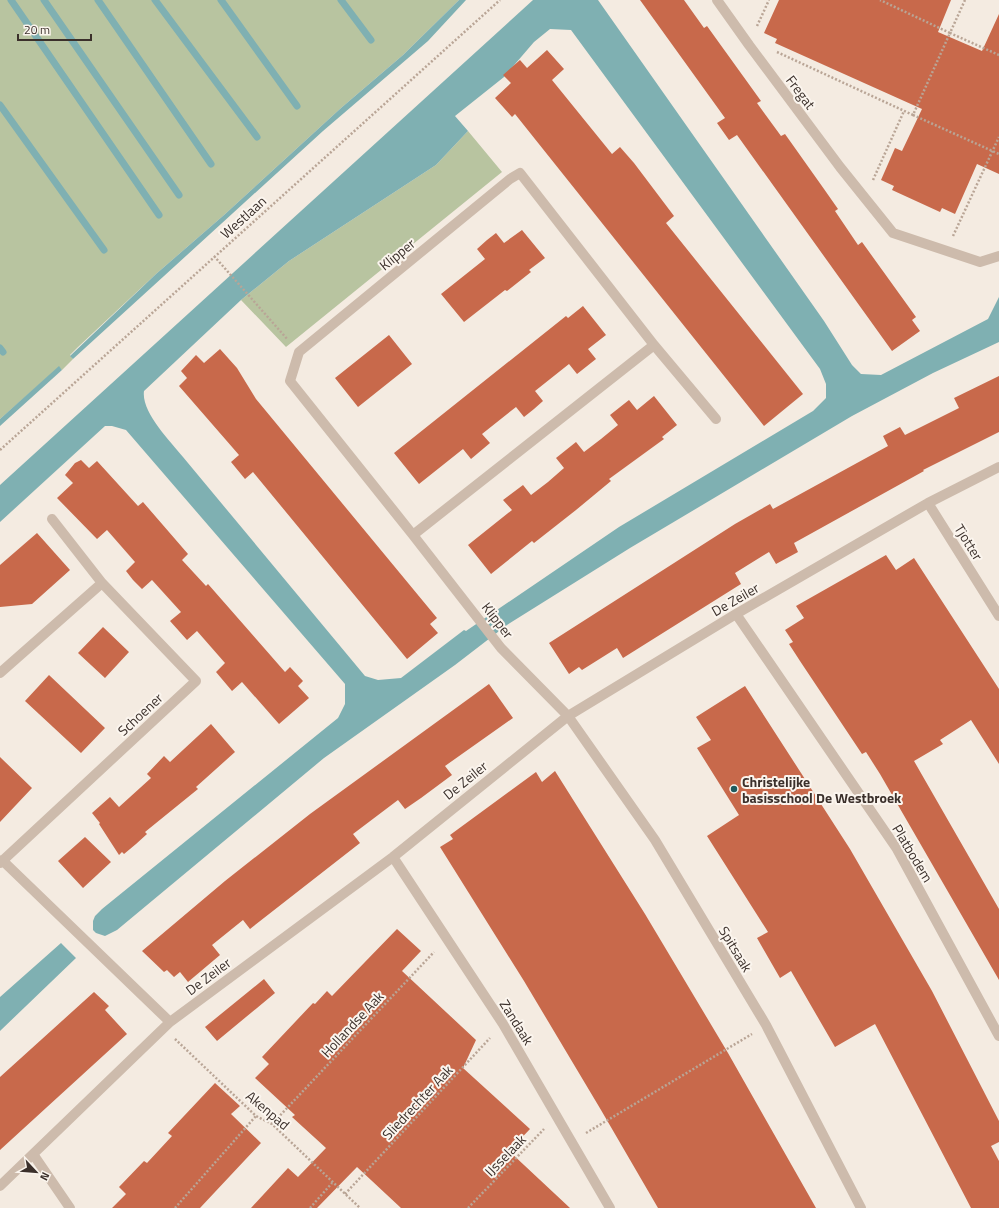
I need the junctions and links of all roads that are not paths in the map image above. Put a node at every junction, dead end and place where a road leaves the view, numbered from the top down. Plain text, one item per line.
1 (717, 0) edge
2 (999, 256) edge
3 (654, 345) junction
4 (716, 418) dead end
5 (999, 467) edge
6 (928, 503) junction
7 (52, 519) dead end
8 (413, 535) junction
9 (102, 583) junction
10 (736, 614) junction
11 (999, 616) edge
12 (0, 673) edge
13 (568, 716) junction
14 (393, 857) junction
15 (1, 861) edge
16 (167, 1025) junction
17 (999, 1036) edge
18 (33, 1154) junction
19 (0, 1186) edge
20 (70, 1208) edge
21 (610, 1208) edge
22 (861, 1208) edge

1 - 2 street, Fregat
3 - 4 street, Klipper
3 - 8 street
3 - 8 street, Klipper
5 - 6 street, De Zeiler
6 - 10 street, De Zeiler
6 - 11 street, Tjotter
7 - 9 street, Schoener
8 - 13 street, Klipper
9 - 12 street
9 - 15 street, Schoener
10 - 13 street, De Zeiler
10 - 17 street, Platbodem
13 - 14 street, De Zeiler
13 - 22 street, Spitsaak
14 - 16 street, De Zeiler
14 - 21 street, Zandaak
15 - 16 street, Schoener
16 - 18 street, De Zeiler
18 - 19 street, De Zeiler
18 - 20 street

